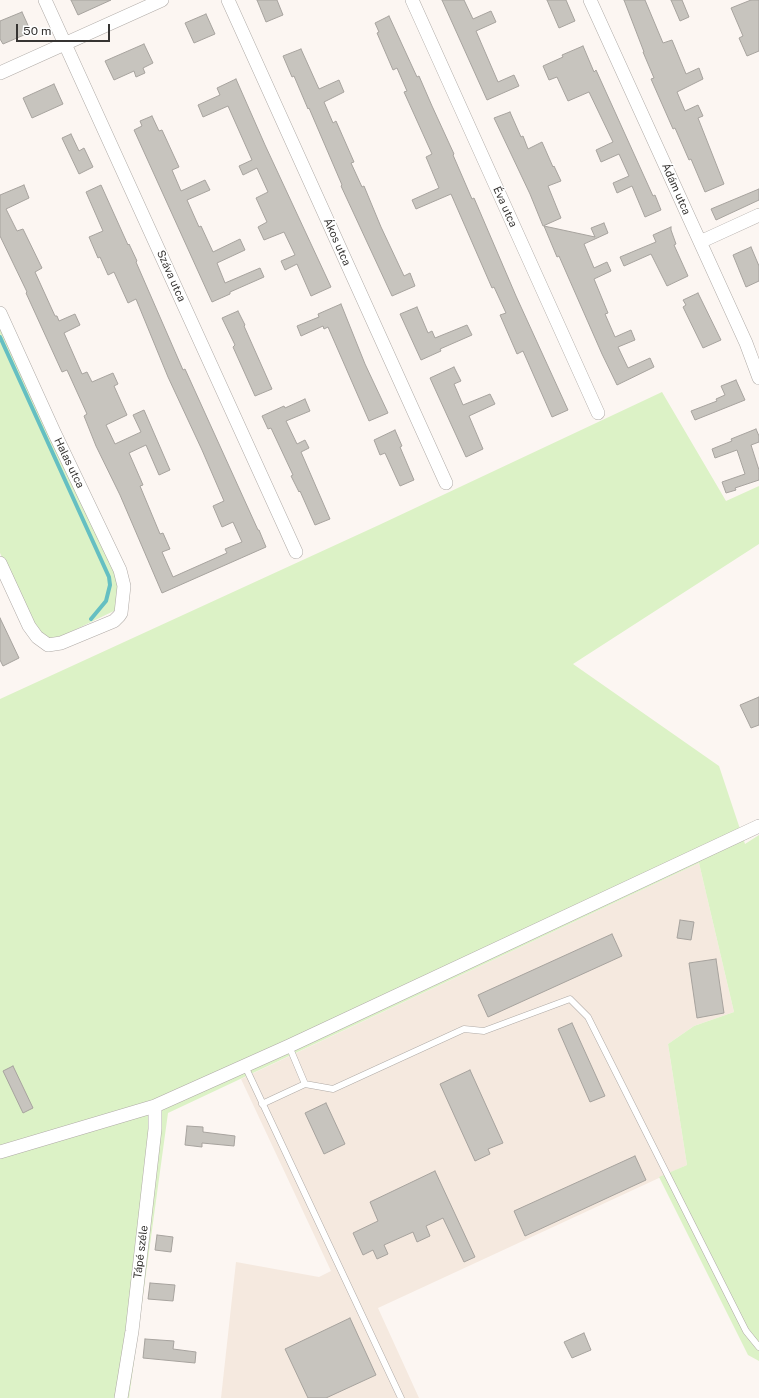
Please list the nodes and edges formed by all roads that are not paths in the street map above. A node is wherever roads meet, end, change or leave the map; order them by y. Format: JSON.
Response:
{"nodes":[{"id":1,"x":45,"y":0,"type":"edge"},
{"id":2,"x":162,"y":0,"type":"edge"},
{"id":3,"x":228,"y":0,"type":"edge"},
{"id":4,"x":412,"y":0,"type":"edge"},
{"id":5,"x":590,"y":0,"type":"edge"},
{"id":6,"x":65,"y":43,"type":"junction"},
{"id":7,"x":0,"y":73,"type":"edge"},
{"id":8,"x":759,"y":215,"type":"edge"},
{"id":9,"x":700,"y":242,"type":"junction"},
{"id":10,"x":0,"y":313,"type":"edge"},
{"id":11,"x":759,"y":378,"type":"edge"},
{"id":12,"x":598,"y":413,"type":"dead end"},
{"id":13,"x":446,"y":483,"type":"dead end"},
{"id":14,"x":296,"y":552,"type":"dead end"},
{"id":15,"x":0,"y":563,"type":"edge"},
{"id":16,"x":759,"y":826,"type":"edge"},
{"id":17,"x":288,"y":1046,"type":"junction"},
{"id":18,"x":245,"y":1066,"type":"junction"},
{"id":19,"x":305,"y":1084,"type":"junction"},
{"id":20,"x":262,"y":1104,"type":"junction"},
{"id":21,"x":155,"y":1106,"type":"junction"},
{"id":22,"x":0,"y":1152,"type":"edge"},
{"id":23,"x":759,"y":1347,"type":"edge"},
{"id":24,"x":121,"y":1398,"type":"edge"},
{"id":25,"x":401,"y":1398,"type":"edge"}],
"edges":[{"from":1,"to":6,"type":"street","name":"Száva utca"},
{"from":2,"to":6,"type":"street"},
{"from":3,"to":13,"type":"street","name":"Ákos utca"},
{"from":4,"to":12,"type":"street","name":"Éva utca"},
{"from":5,"to":9,"type":"street","name":"Ádám utca"},
{"from":6,"to":7,"type":"street"},
{"from":6,"to":14,"type":"street","name":"Száva utca"},
{"from":8,"to":9,"type":"street"},
{"from":9,"to":11,"type":"street","name":"Ádám utca"},
{"from":10,"to":15,"type":"street","name":"Halas utca"},
{"from":16,"to":17,"type":"street"},
{"from":17,"to":18,"type":"street"},
{"from":17,"to":19,"type":"lane"},
{"from":18,"to":20,"type":"lane"},
{"from":18,"to":21,"type":"street"},
{"from":19,"to":20,"type":"lane"},
{"from":19,"to":23,"type":"lane"},
{"from":20,"to":25,"type":"lane"},
{"from":21,"to":22,"type":"street"},
{"from":21,"to":24,"type":"street","name":"Tápé széle"}]}
